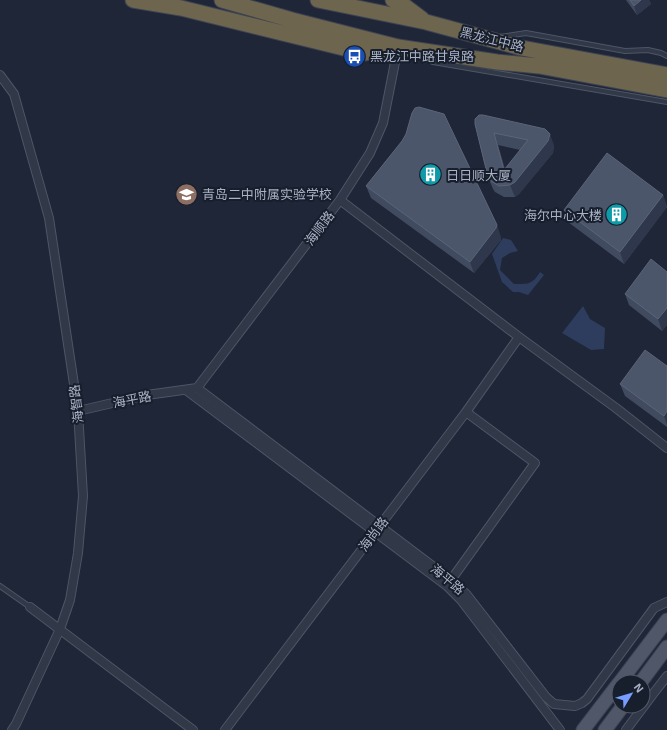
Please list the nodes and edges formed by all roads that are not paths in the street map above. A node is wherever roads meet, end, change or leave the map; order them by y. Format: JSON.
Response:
{"nodes":[{"id":1,"x":133,"y":0,"type":"edge"},
{"id":2,"x":222,"y":0,"type":"edge"},
{"id":3,"x":318,"y":0,"type":"edge"},
{"id":4,"x":393,"y":0,"type":"edge"},
{"id":5,"x":426,"y":22,"type":"junction"},
{"id":6,"x":490,"y":39,"type":"junction"},
{"id":7,"x":398,"y":47,"type":"junction"},
{"id":8,"x":667,"y":56,"type":"edge"},
{"id":9,"x":0,"y":75,"type":"edge"},
{"id":10,"x":667,"y":75,"type":"edge"},
{"id":11,"x":667,"y":90,"type":"edge"},
{"id":12,"x":667,"y":102,"type":"edge"},
{"id":13,"x":340,"y":200,"type":"junction"},
{"id":14,"x":519,"y":337,"type":"junction"},
{"id":15,"x":197,"y":388,"type":"junction"},
{"id":16,"x":186,"y":390,"type":"junction"},
{"id":17,"x":78,"y":411,"type":"junction"},
{"id":18,"x":466,"y":412,"type":"junction"},
{"id":19,"x":667,"y":448,"type":"edge"},
{"id":20,"x":377,"y":529,"type":"junction"},
{"id":21,"x":451,"y":580,"type":"junction"},
{"id":22,"x":0,"y":586,"type":"edge"},
{"id":23,"x":667,"y":602,"type":"edge"},
{"id":24,"x":30,"y":606,"type":"joint"},
{"id":25,"x":667,"y":620,"type":"edge"},
{"id":26,"x":60,"y":629,"type":"junction"},
{"id":27,"x":667,"y":647,"type":"edge"},
{"id":28,"x":626,"y":674,"type":"edge"},
{"id":29,"x":647,"y":674,"type":"edge"},
{"id":30,"x":667,"y":676,"type":"edge"},
{"id":31,"x":611,"y":694,"type":"edge"},
{"id":32,"x":653,"y":694,"type":"joint"},
{"id":33,"x":617,"y":714,"type":"edge"},
{"id":34,"x":12,"y":730,"type":"edge"},
{"id":35,"x":193,"y":730,"type":"edge"},
{"id":36,"x":225,"y":730,"type":"edge"},
{"id":37,"x":560,"y":730,"type":"edge"},
{"id":38,"x":584,"y":730,"type":"edge"},
{"id":39,"x":605,"y":730,"type":"edge"},
{"id":40,"x":626,"y":730,"type":"edge"}],
"edges":[{"from":1,"to":7,"type":"highway","name":"黑龙江中路"},
{"from":2,"to":7,"type":"highway","name":"黑龙江中路"},
{"from":3,"to":5,"type":"highway","name":"黑龙江中路"},
{"from":4,"to":5,"type":"highway"},
{"from":5,"to":6,"type":"highway","name":"黑龙江中路"},
{"from":6,"to":8,"type":"lane"},
{"from":6,"to":10,"type":"highway","name":"黑龙江中路"},
{"from":7,"to":11,"type":"highway","name":"黑龙江中路"},
{"from":7,"to":12,"type":"lane"},
{"from":7,"to":13,"type":"street","name":"海顺路"},
{"from":9,"to":17,"type":"street","name":"海智路"},
{"from":13,"to":14,"type":"street"},
{"from":13,"to":15,"type":"street","name":"海顺路"},
{"from":14,"to":18,"type":"street","name":"海尚路"},
{"from":14,"to":19,"type":"street"},
{"from":15,"to":16,"type":"street","name":"海平路"},
{"from":15,"to":20,"type":"street","name":"海平路"},
{"from":16,"to":17,"type":"street","name":"海平路"},
{"from":16,"to":20,"type":"street","name":"海平路"},
{"from":17,"to":26,"type":"street","name":"海智路"},
{"from":18,"to":20,"type":"street","name":"海尚路"},
{"from":18,"to":21,"type":"street"},
{"from":20,"to":21,"type":"street","name":"海平路"},
{"from":20,"to":36,"type":"street","name":"海尚路"},
{"from":20,"to":37,"type":"street","name":"海平路"},
{"from":21,"to":23,"type":"street","name":"海平路"},
{"from":22,"to":24,"type":"lane"},
{"from":24,"to":26,"type":"street"},
{"from":25,"to":28,"type":"main road"},
{"from":26,"to":34,"type":"street","name":"海智路"},
{"from":26,"to":35,"type":"street"},
{"from":27,"to":29,"type":"main road"},
{"from":30,"to":32,"type":"street"},
{"from":31,"to":38,"type":"main road"},
{"from":32,"to":40,"type":"street"},
{"from":33,"to":39,"type":"main road"}]}
